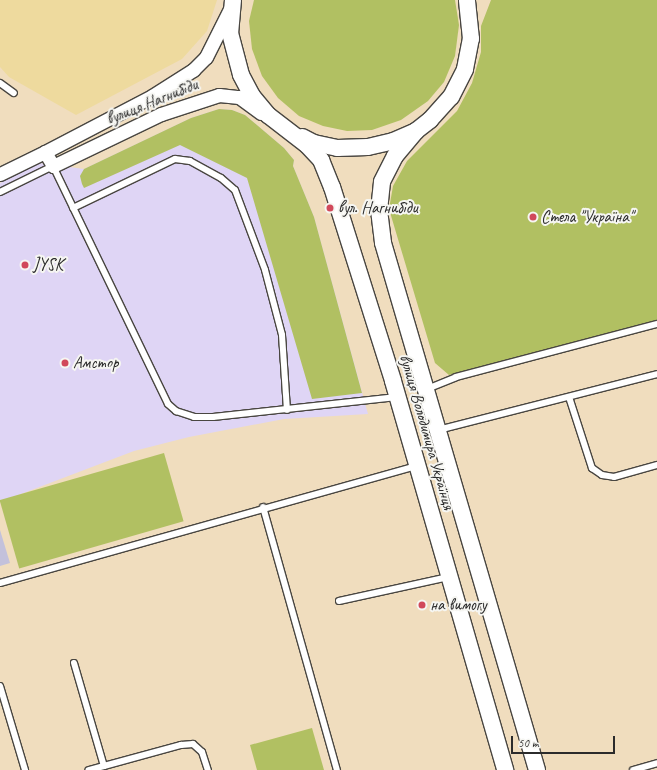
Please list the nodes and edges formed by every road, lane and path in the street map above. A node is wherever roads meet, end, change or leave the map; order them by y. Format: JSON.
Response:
{"nodes":[{"id":1,"x":232,"y":3,"type":"edge"},
{"id":2,"x":471,"y":3,"type":"edge"},
{"id":3,"x":0,"y":83,"type":"edge"},
{"id":4,"x":14,"y":93,"type":"dead end"},
{"id":5,"x":279,"y":125,"type":"junction"},
{"id":6,"x":416,"y":131,"type":"junction"},
{"id":7,"x":45,"y":152,"type":"junction"},
{"id":8,"x":52,"y":166,"type":"junction"},
{"id":9,"x":0,"y":174,"type":"edge"},
{"id":10,"x":0,"y":192,"type":"edge"},
{"id":11,"x":74,"y":208,"type":"junction"},
{"id":12,"x":657,"y":324,"type":"edge"},
{"id":13,"x":657,"y":374,"type":"edge"},
{"id":14,"x":427,"y":389,"type":"junction"},
{"id":15,"x":398,"y":397,"type":"junction"},
{"id":16,"x":569,"y":397,"type":"junction"},
{"id":17,"x":287,"y":410,"type":"junction"},
{"id":18,"x":438,"y":430,"type":"junction"},
{"id":19,"x":418,"y":465,"type":"junction"},
{"id":20,"x":657,"y":465,"type":"edge"},
{"id":21,"x":263,"y":507,"type":"junction"},
{"id":22,"x":450,"y":576,"type":"junction"},
{"id":23,"x":0,"y":583,"type":"edge"},
{"id":24,"x":339,"y":601,"type":"dead end"},
{"id":25,"x":74,"y":663,"type":"dead end"},
{"id":26,"x":0,"y":686,"type":"edge"},
{"id":27,"x":657,"y":763,"type":"edge"},
{"id":28,"x":104,"y":766,"type":"junction"},
{"id":29,"x":25,"y":770,"type":"edge"},
{"id":30,"x":89,"y":770,"type":"edge"},
{"id":31,"x":208,"y":770,"type":"edge"},
{"id":32,"x":337,"y":770,"type":"edge"},
{"id":33,"x":505,"y":770,"type":"edge"},
{"id":34,"x":537,"y":770,"type":"edge"},
{"id":35,"x":633,"y":770,"type":"edge"}],
"edges":[{"from":1,"to":5,"type":"street","name":"вулиця Володимира Українця"},
{"from":1,"to":7,"type":"street","name":"вулиця Нагнибіди"},
{"from":2,"to":6,"type":"street","name":"вулиця Володимира Українця"},
{"from":3,"to":4,"type":"lane"},
{"from":5,"to":6,"type":"street","name":"вулиця Володимира Українця"},
{"from":5,"to":8,"type":"street","name":"вулиця Нагнибіди"},
{"from":5,"to":15,"type":"street","name":"вулиця Володимира Українця"},
{"from":6,"to":14,"type":"street","name":"вулиця Володимира Українця"},
{"from":7,"to":8,"type":"street"},
{"from":7,"to":9,"type":"street","name":"вулиця Нагнибіди"},
{"from":8,"to":10,"type":"lane"},
{"from":8,"to":11,"type":"lane"},
{"from":11,"to":17,"type":"lane"},
{"from":11,"to":17,"type":"lane"},
{"from":12,"to":14,"type":"lane"},
{"from":13,"to":16,"type":"lane"},
{"from":14,"to":18,"type":"street","name":"вулиця Володимира Українця"},
{"from":15,"to":17,"type":"lane"},
{"from":15,"to":19,"type":"street","name":"вулиця Володимира Українця"},
{"from":16,"to":18,"type":"lane"},
{"from":16,"to":20,"type":"lane"},
{"from":18,"to":34,"type":"street","name":"вулиця Володимира Українця"},
{"from":19,"to":21,"type":"lane"},
{"from":19,"to":22,"type":"street","name":"вулиця Володимира Українця"},
{"from":21,"to":23,"type":"lane"},
{"from":21,"to":32,"type":"lane"},
{"from":22,"to":24,"type":"lane"},
{"from":22,"to":33,"type":"street","name":"вулиця Володимира Українця"},
{"from":25,"to":28,"type":"lane"},
{"from":26,"to":29,"type":"lane"},
{"from":27,"to":35,"type":"lane"},
{"from":28,"to":30,"type":"lane"},
{"from":28,"to":31,"type":"lane"}]}
